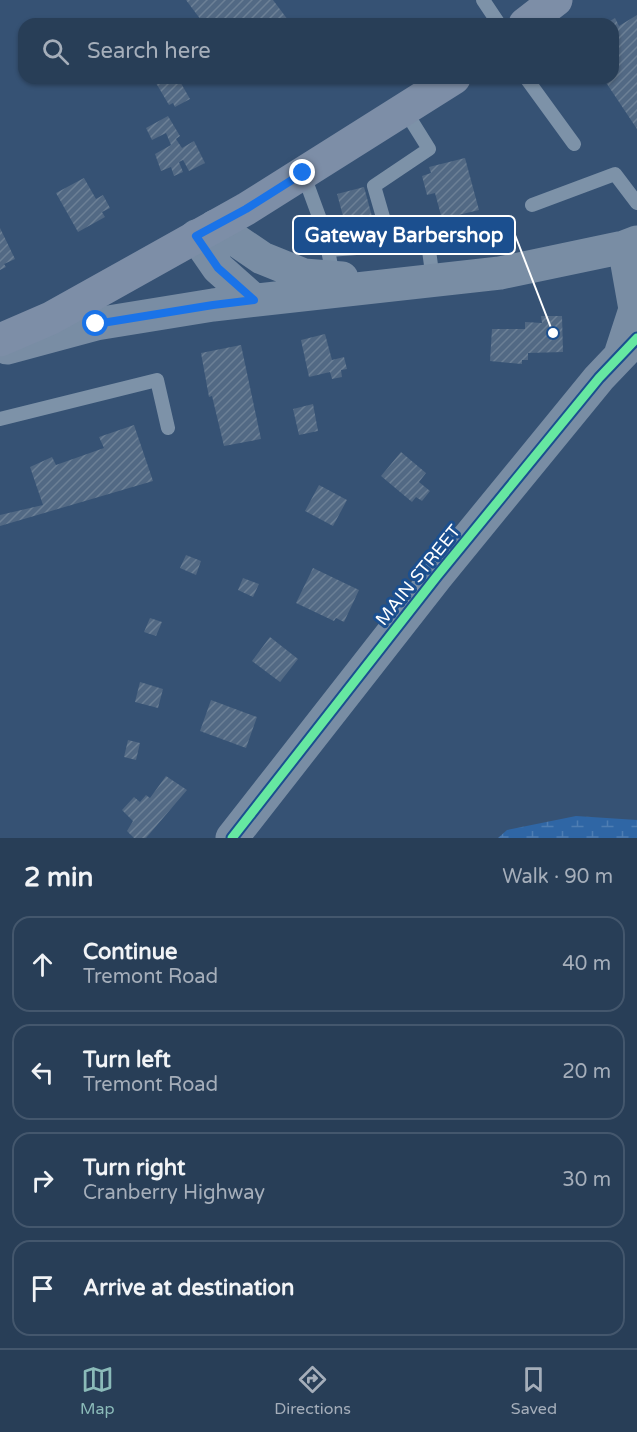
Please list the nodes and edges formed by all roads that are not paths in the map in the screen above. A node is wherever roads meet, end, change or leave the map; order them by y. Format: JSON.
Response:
{"nodes":[{"id":1,"x":483,"y":0,"type":"edge"},
{"id":2,"x":556,"y":0,"type":"edge"},
{"id":3,"x":495,"y":18,"type":"edge"},
{"id":4,"x":533,"y":18,"type":"edge"},
{"id":5,"x":444,"y":84,"type":"edge"},
{"id":6,"x":530,"y":84,"type":"edge"},
{"id":7,"x":404,"y":109,"type":"junction"},
{"id":8,"x":574,"y":144,"type":"dead end"},
{"id":9,"x":303,"y":173,"type":"junction"},
{"id":10,"x":637,"y":203,"type":"edge"},
{"id":11,"x":532,"y":205,"type":"dead end"},
{"id":12,"x":205,"y":231,"type":"junction"},
{"id":13,"x":391,"y":245,"type":"junction"},
{"id":14,"x":631,"y":245,"type":"edge"},
{"id":15,"x":330,"y":263,"type":"junction"},
{"id":16,"x":433,"y":280,"type":"junction"},
{"id":17,"x":400,"y":284,"type":"junction"},
{"id":18,"x":254,"y":300,"type":"junction"},
{"id":19,"x":0,"y":340,"type":"edge"},
{"id":20,"x":628,"y":346,"type":"edge"},
{"id":21,"x":0,"y":350,"type":"edge"},
{"id":22,"x":0,"y":419,"type":"edge"},
{"id":23,"x":168,"y":428,"type":"dead end"},
{"id":24,"x":232,"y":838,"type":"edge"}],
"edges":[{"from":1,"to":3,"type":"lane"},
{"from":2,"to":4,"type":"main road"},
{"from":5,"to":7,"type":"main road"},
{"from":6,"to":8,"type":"lane"},
{"from":7,"to":9,"type":"main road"},
{"from":7,"to":13,"type":"lane"},
{"from":9,"to":12,"type":"main road"},
{"from":9,"to":15,"type":"lane"},
{"from":10,"to":11,"type":"lane"},
{"from":12,"to":15,"type":"main road"},
{"from":12,"to":18,"type":"main road"},
{"from":12,"to":19,"type":"main road"},
{"from":13,"to":15,"type":"lane"},
{"from":13,"to":16,"type":"lane"},
{"from":14,"to":16,"type":"main road"},
{"from":14,"to":20,"type":"main road","name":"MAIN STREET"},
{"from":15,"to":17,"type":"main road"},
{"from":16,"to":17,"type":"main road"},
{"from":17,"to":18,"type":"main road"},
{"from":18,"to":21,"type":"main road"},
{"from":20,"to":24,"type":"main road","name":"MAIN STREET"},
{"from":22,"to":23,"type":"lane"}]}
